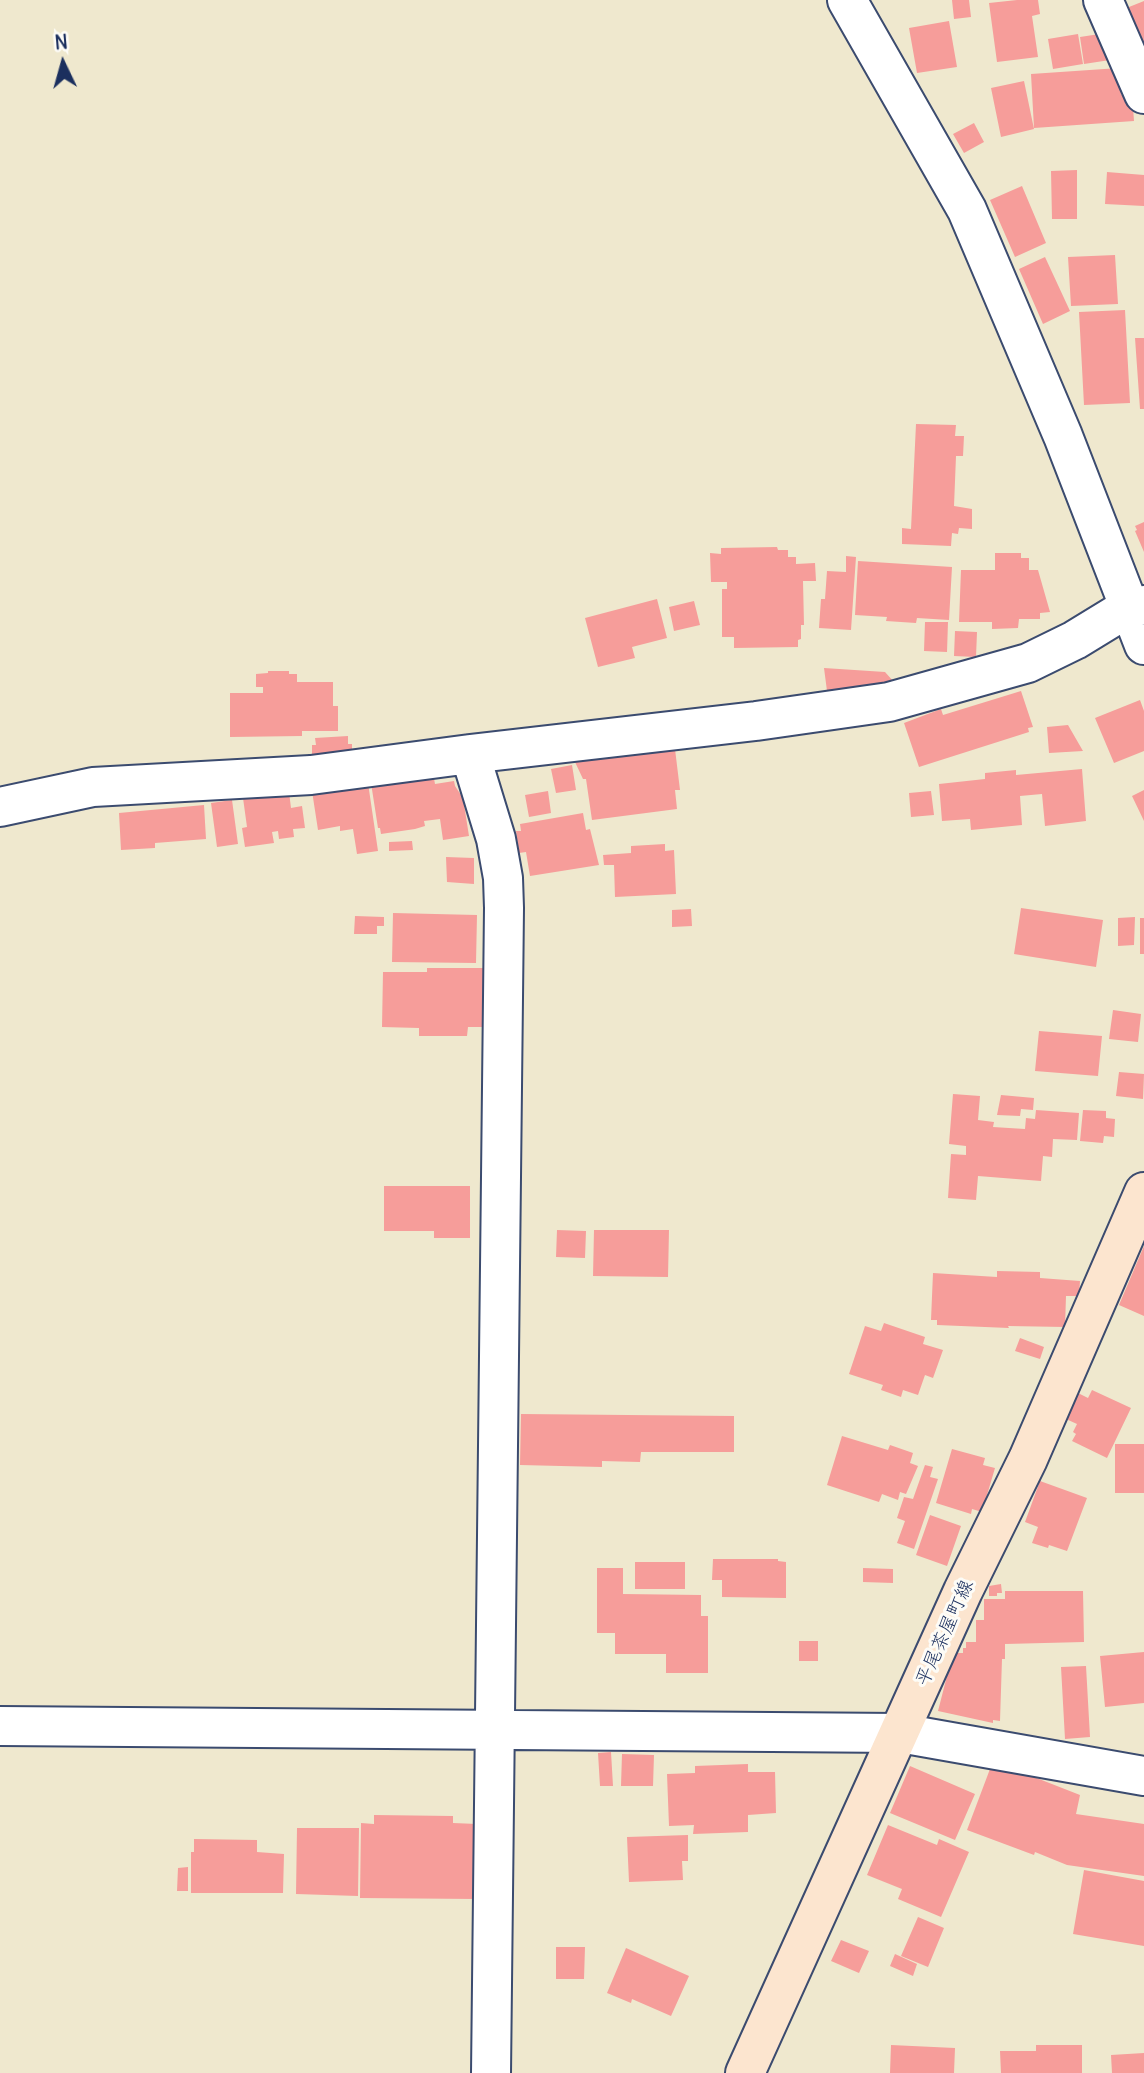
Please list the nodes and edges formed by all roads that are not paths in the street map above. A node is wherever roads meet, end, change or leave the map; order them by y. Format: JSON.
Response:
{"nodes":[{"id":1,"x":847,"y":0,"type":"edge"},
{"id":2,"x":1104,"y":0,"type":"edge"},
{"id":3,"x":1144,"y":94,"type":"edge"},
{"id":4,"x":1137,"y":606,"type":"edge"},
{"id":5,"x":1144,"y":645,"type":"edge"},
{"id":6,"x":470,"y":754,"type":"junction"},
{"id":7,"x":0,"y":807,"type":"edge"},
{"id":8,"x":1144,"y":1192,"type":"edge"},
{"id":9,"x":0,"y":1726,"type":"edge"},
{"id":10,"x":495,"y":1731,"type":"junction"},
{"id":11,"x":901,"y":1733,"type":"junction"},
{"id":12,"x":1144,"y":1776,"type":"edge"},
{"id":13,"x":491,"y":2073,"type":"edge"},
{"id":14,"x":745,"y":2073,"type":"edge"}],
"edges":[{"from":1,"to":4,"type":"street"},
{"from":2,"to":3,"type":"street"},
{"from":4,"to":5,"type":"street"},
{"from":4,"to":6,"type":"street"},
{"from":6,"to":7,"type":"street"},
{"from":6,"to":10,"type":"street"},
{"from":8,"to":11,"type":"main road","name":"平尾茶屋町線"},
{"from":9,"to":10,"type":"street"},
{"from":10,"to":11,"type":"street"},
{"from":10,"to":13,"type":"street"},
{"from":11,"to":12,"type":"street"},
{"from":11,"to":14,"type":"main road","name":"平尾茶屋町線"}]}
